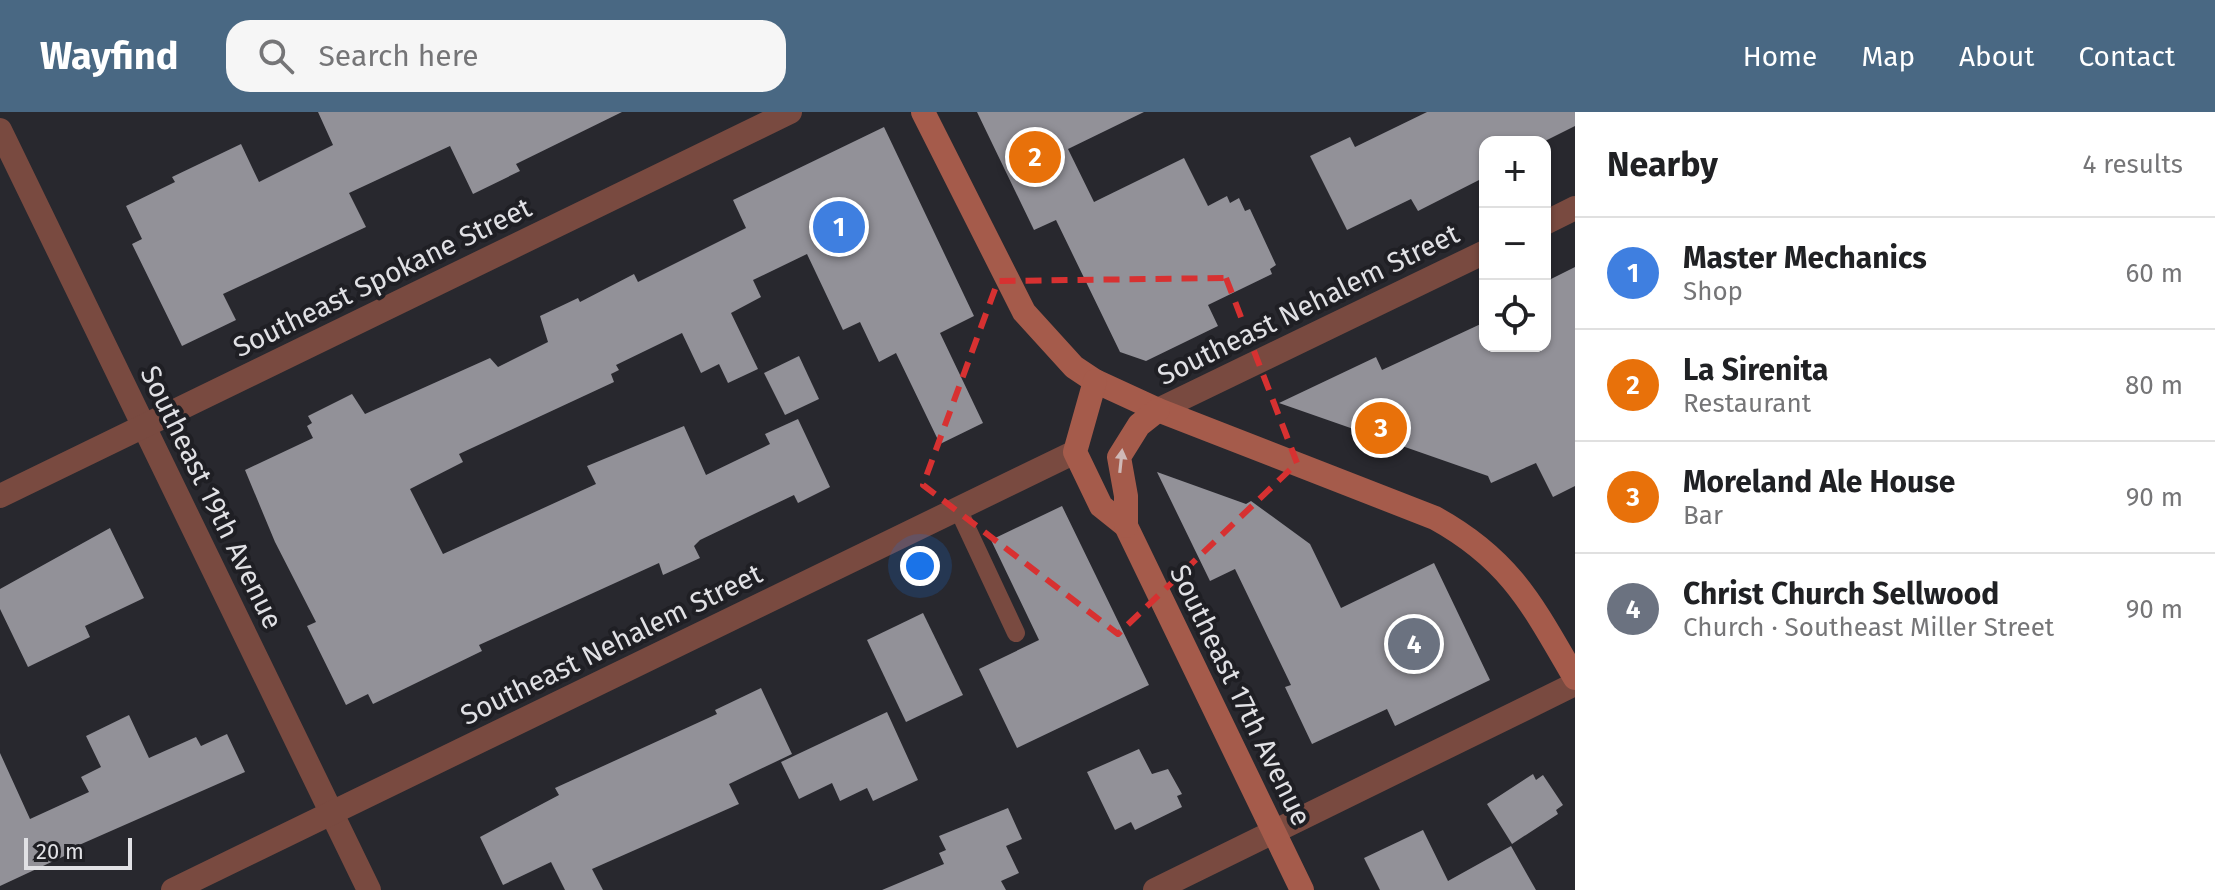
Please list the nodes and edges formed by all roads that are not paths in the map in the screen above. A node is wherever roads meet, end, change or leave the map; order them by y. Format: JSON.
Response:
{"nodes":[{"id":1,"x":790,"y":112,"type":"edge"},
{"id":2,"x":923,"y":112,"type":"edge"},
{"id":3,"x":0,"y":130,"type":"edge"},
{"id":4,"x":1575,"y":208,"type":"edge"},
{"id":5,"x":1551,"y":220,"type":"edge"},
{"id":6,"x":1479,"y":255,"type":"edge"},
{"id":7,"x":1095,"y":381,"type":"junction"},
{"id":8,"x":1158,"y":410,"type":"junction"},
{"id":9,"x":144,"y":426,"type":"junction"},
{"id":10,"x":1075,"y":452,"type":"junction"},
{"id":11,"x":0,"y":496,"type":"edge"},
{"id":12,"x":958,"y":509,"type":"junction"},
{"id":13,"x":1126,"y":526,"type":"junction"},
{"id":14,"x":1016,"y":633,"type":"dead end"},
{"id":15,"x":1575,"y":681,"type":"edge"},
{"id":16,"x":332,"y":814,"type":"junction"},
{"id":17,"x":1274,"y":833,"type":"junction"},
{"id":18,"x":173,"y":890,"type":"edge"},
{"id":19,"x":369,"y":890,"type":"edge"},
{"id":20,"x":1155,"y":890,"type":"edge"},
{"id":21,"x":1302,"y":890,"type":"edge"}],
"edges":[{"from":1,"to":9,"type":"street","name":"Southeast Spokane Street"},
{"from":2,"to":7,"type":"main road"},
{"from":3,"to":9,"type":"street","name":"Southeast 19th Avenue"},
{"from":4,"to":5,"type":"street"},
{"from":6,"to":8,"type":"street","name":"Southeast Nehalem Street"},
{"from":7,"to":8,"type":"main road"},
{"from":7,"to":10,"type":"main road"},
{"from":13,"to":8,"type":"main road","name":"Southeast 17th Avenue","one_way":true},
{"from":8,"to":15,"type":"main road"},
{"from":9,"to":11,"type":"street","name":"Southeast Spokane Street"},
{"from":9,"to":16,"type":"street","name":"Southeast 19th Avenue"},
{"from":10,"to":12,"type":"street","name":"Southeast Nehalem Street"},
{"from":10,"to":13,"type":"main road","name":"Southeast 17th Avenue"},
{"from":12,"to":14,"type":"lane"},
{"from":12,"to":16,"type":"street","name":"Southeast Nehalem Street"},
{"from":13,"to":17,"type":"main road","name":"Southeast 17th Avenue"},
{"from":15,"to":17,"type":"street"},
{"from":16,"to":18,"type":"street","name":"Southeast Nehalem Street"},
{"from":16,"to":19,"type":"street","name":"Southeast 19th Avenue"},
{"from":17,"to":20,"type":"street"},
{"from":17,"to":21,"type":"main road","name":"Southeast 17th Avenue"}]}
